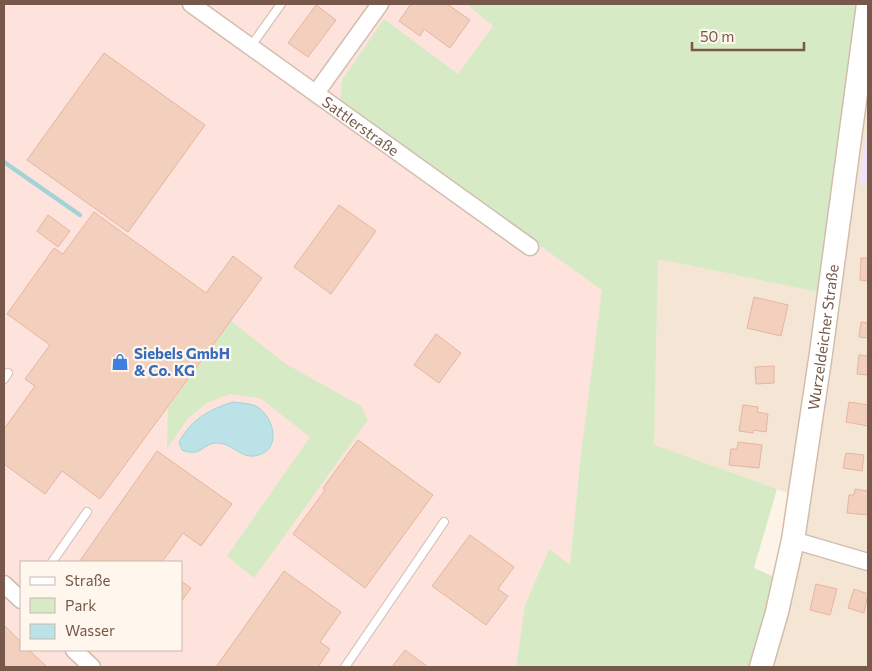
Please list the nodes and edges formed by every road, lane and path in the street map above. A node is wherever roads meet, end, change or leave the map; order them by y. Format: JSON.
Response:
{"nodes":[{"id":1,"x":191,"y":4,"type":"edge"},
{"id":2,"x":281,"y":4,"type":"edge"},
{"id":3,"x":380,"y":4,"type":"edge"},
{"id":4,"x":868,"y":4,"type":"edge"},
{"id":5,"x":865,"y":44,"type":"edge"},
{"id":6,"x":251,"y":46,"type":"junction"},
{"id":7,"x":316,"y":93,"type":"junction"},
{"id":8,"x":530,"y":247,"type":"dead end"},
{"id":9,"x":86,"y":512,"type":"dead end"},
{"id":10,"x":444,"y":522,"type":"dead end"},
{"id":11,"x":794,"y":540,"type":"junction"},
{"id":12,"x":53,"y":561,"type":"edge"},
{"id":13,"x":868,"y":562,"type":"edge"},
{"id":14,"x":4,"y":584,"type":"edge"},
{"id":15,"x":20,"y":599,"type":"edge"},
{"id":16,"x":75,"y":651,"type":"edge"},
{"id":17,"x":92,"y":667,"type":"edge"},
{"id":18,"x":345,"y":667,"type":"edge"},
{"id":19,"x":761,"y":667,"type":"edge"}],
"edges":[{"from":1,"to":6,"type":"street","name":"Sattlerstraße"},
{"from":2,"to":6,"type":"lane"},
{"from":3,"to":7,"type":"street"},
{"from":4,"to":5,"type":"main road","name":"Wurzeldeicher Straße"},
{"from":5,"to":11,"type":"main road","name":"Wurzeldeicher Straße"},
{"from":6,"to":7,"type":"street","name":"Sattlerstraße"},
{"from":7,"to":8,"type":"street","name":"Sattlerstraße"},
{"from":9,"to":12,"type":"lane"},
{"from":10,"to":18,"type":"lane"},
{"from":11,"to":13,"type":"street"},
{"from":11,"to":19,"type":"main road","name":"Wurzeldeicher Straße"},
{"from":14,"to":15,"type":"street"},
{"from":16,"to":17,"type":"street"}]}
